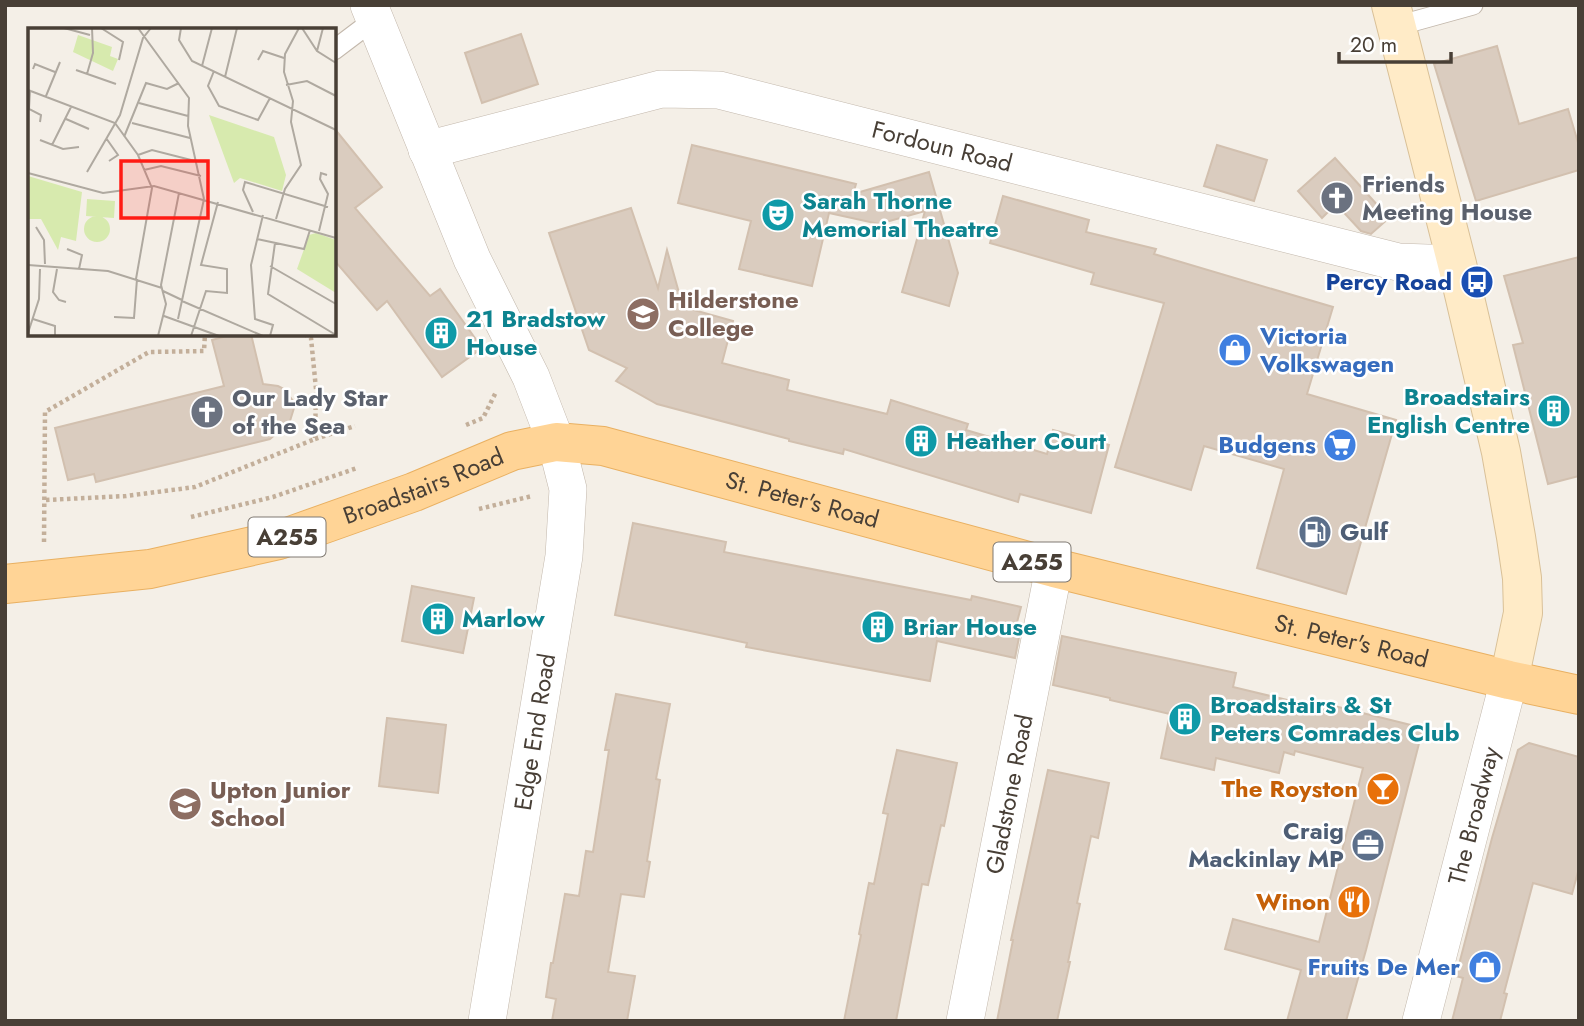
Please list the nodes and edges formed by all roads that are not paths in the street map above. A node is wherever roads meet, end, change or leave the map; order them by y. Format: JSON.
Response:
{"nodes":[{"id":1,"x":1473,"y":5,"type":"edge"},
{"id":2,"x":372,"y":12,"type":"edge"},
{"id":3,"x":1394,"y":15,"type":"edge"},
{"id":4,"x":336,"y":48,"type":"edge"},
{"id":5,"x":427,"y":150,"type":"junction"},
{"id":6,"x":1457,"y":264,"type":"junction"},
{"id":7,"x":556,"y":442,"type":"junction"},
{"id":8,"x":1054,"y":568,"type":"junction"},
{"id":9,"x":5,"y":584,"type":"edge"},
{"id":10,"x":1509,"y":680,"type":"junction"},
{"id":11,"x":1579,"y":695,"type":"edge"},
{"id":12,"x":487,"y":1021,"type":"edge"},
{"id":13,"x":965,"y":1021,"type":"edge"},
{"id":14,"x":1421,"y":1021,"type":"edge"}],
"edges":[{"from":1,"to":3,"type":"lane"},
{"from":2,"to":4,"type":"lane"},
{"from":2,"to":5,"type":"street"},
{"from":3,"to":6,"type":"main road"},
{"from":5,"to":6,"type":"street","name":"Fordoun Road"},
{"from":5,"to":7,"type":"street"},
{"from":6,"to":10,"type":"main road"},
{"from":7,"to":8,"type":"main road","name":"St. Peter's Road","number":"A255"},
{"from":7,"to":9,"type":"main road","name":"Broadstairs Road","number":"A255"},
{"from":7,"to":12,"type":"street","name":"Edge End Road"},
{"from":8,"to":10,"type":"main road","name":"St. Peter's Road","number":"A255"},
{"from":8,"to":13,"type":"street","name":"Gladstone Road"},
{"from":10,"to":11,"type":"main road","number":"A255"},
{"from":10,"to":14,"type":"street","name":"The Broadway"}]}
